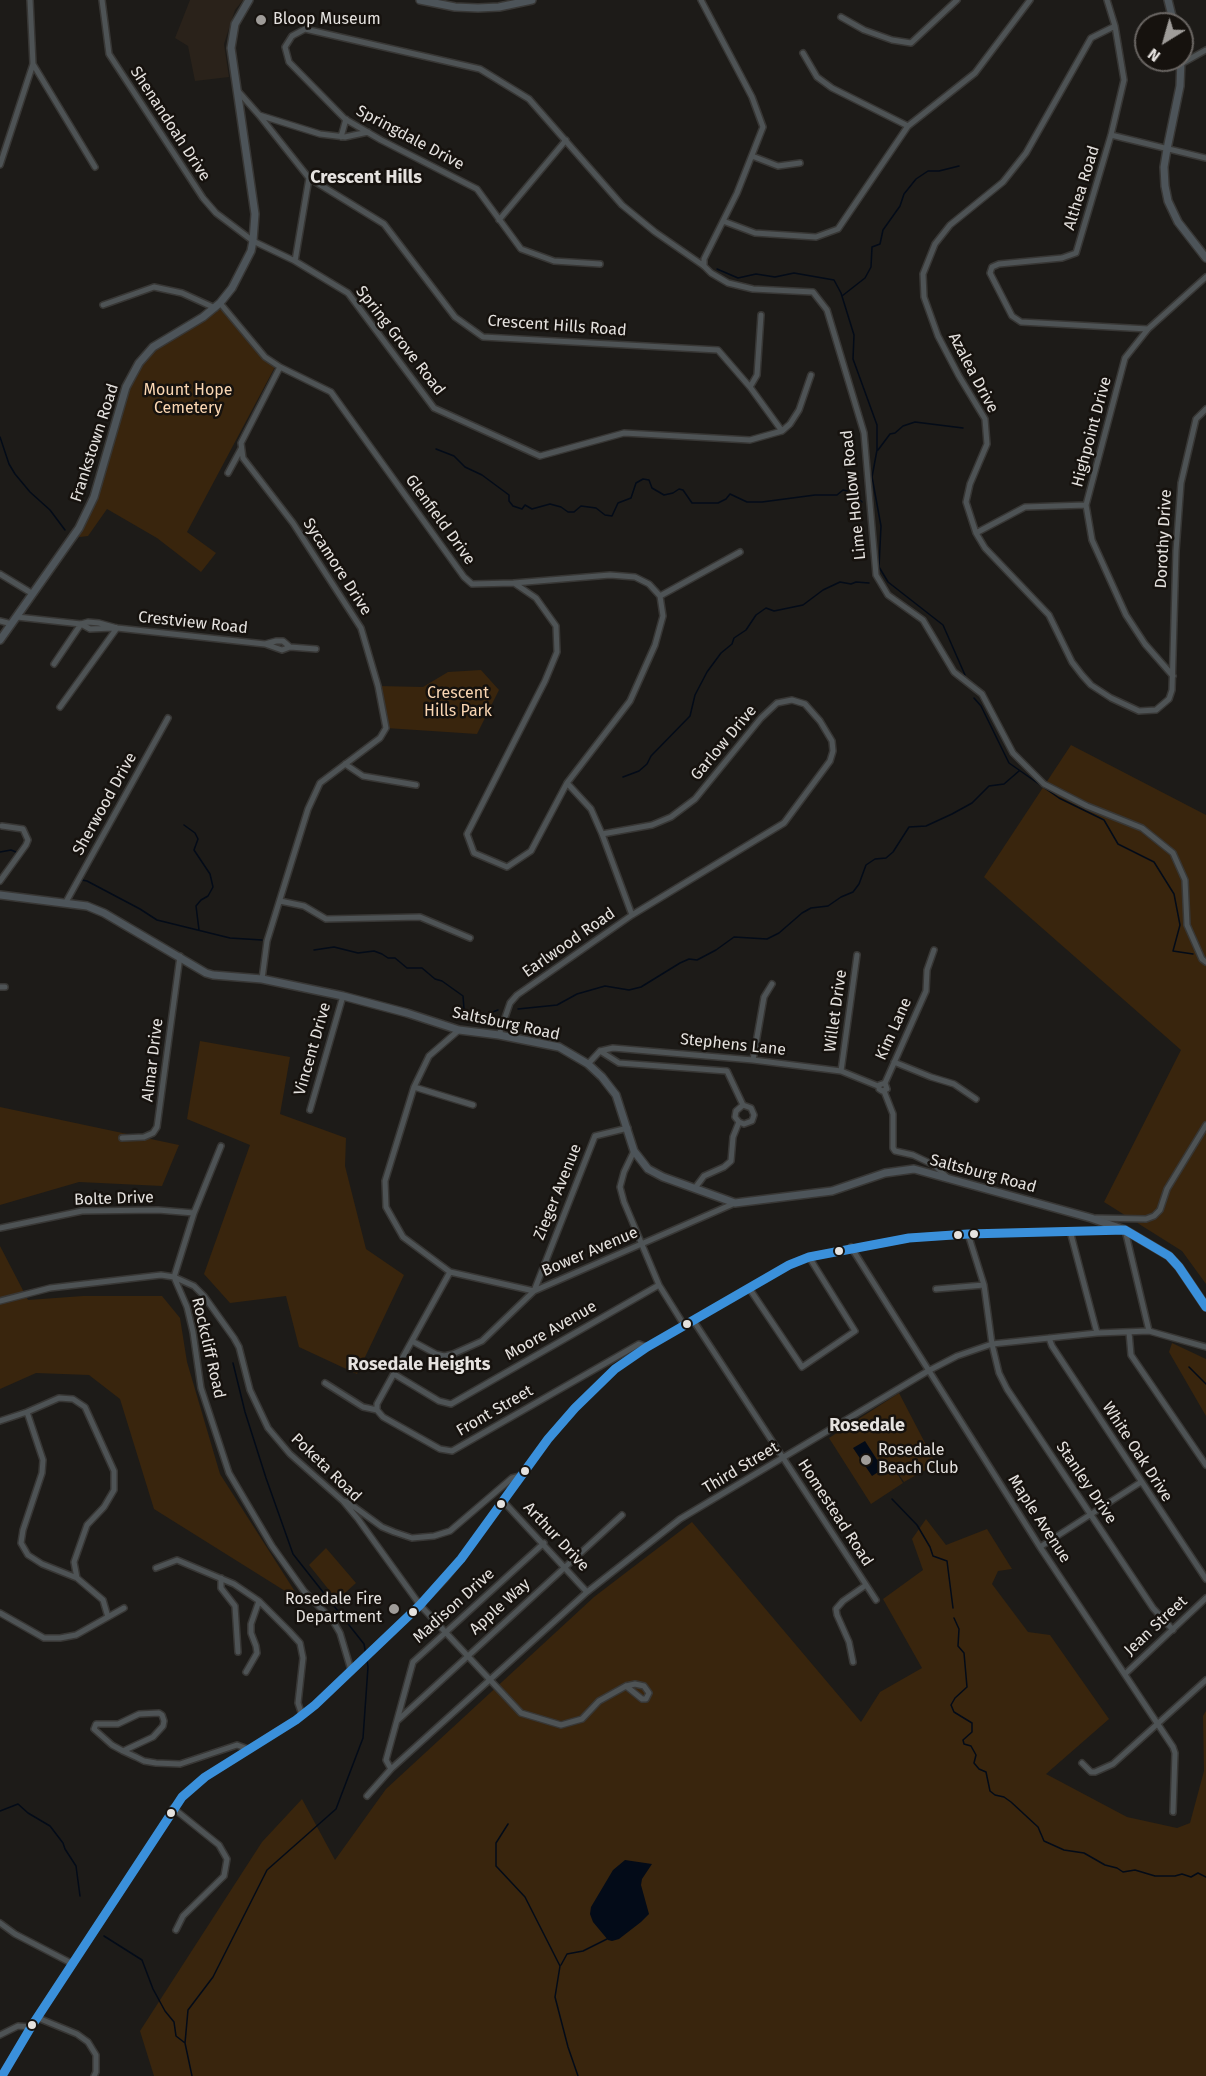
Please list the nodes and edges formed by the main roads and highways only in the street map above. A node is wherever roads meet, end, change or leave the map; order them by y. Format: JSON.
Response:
{"nodes":[{"id":1,"x":249,"y":0,"type":"edge"},
{"id":2,"x":420,"y":0,"type":"edge"},
{"id":3,"x":532,"y":0,"type":"edge"},
{"id":4,"x":1180,"y":72,"type":"edge"},
{"id":5,"x":1206,"y":258,"type":"edge"},
{"id":6,"x":0,"y":640,"type":"edge"},
{"id":7,"x":0,"y":895,"type":"edge"},
{"id":8,"x":1206,"y":1307,"type":"edge"}],
"edges":[{"from":1,"to":6,"type":"main road","name":"Frankstown Road"},
{"from":2,"to":3,"type":"main road"},
{"from":4,"to":5,"type":"main road"},
{"from":7,"to":8,"type":"main road","name":"Saltsburg Road"}]}
